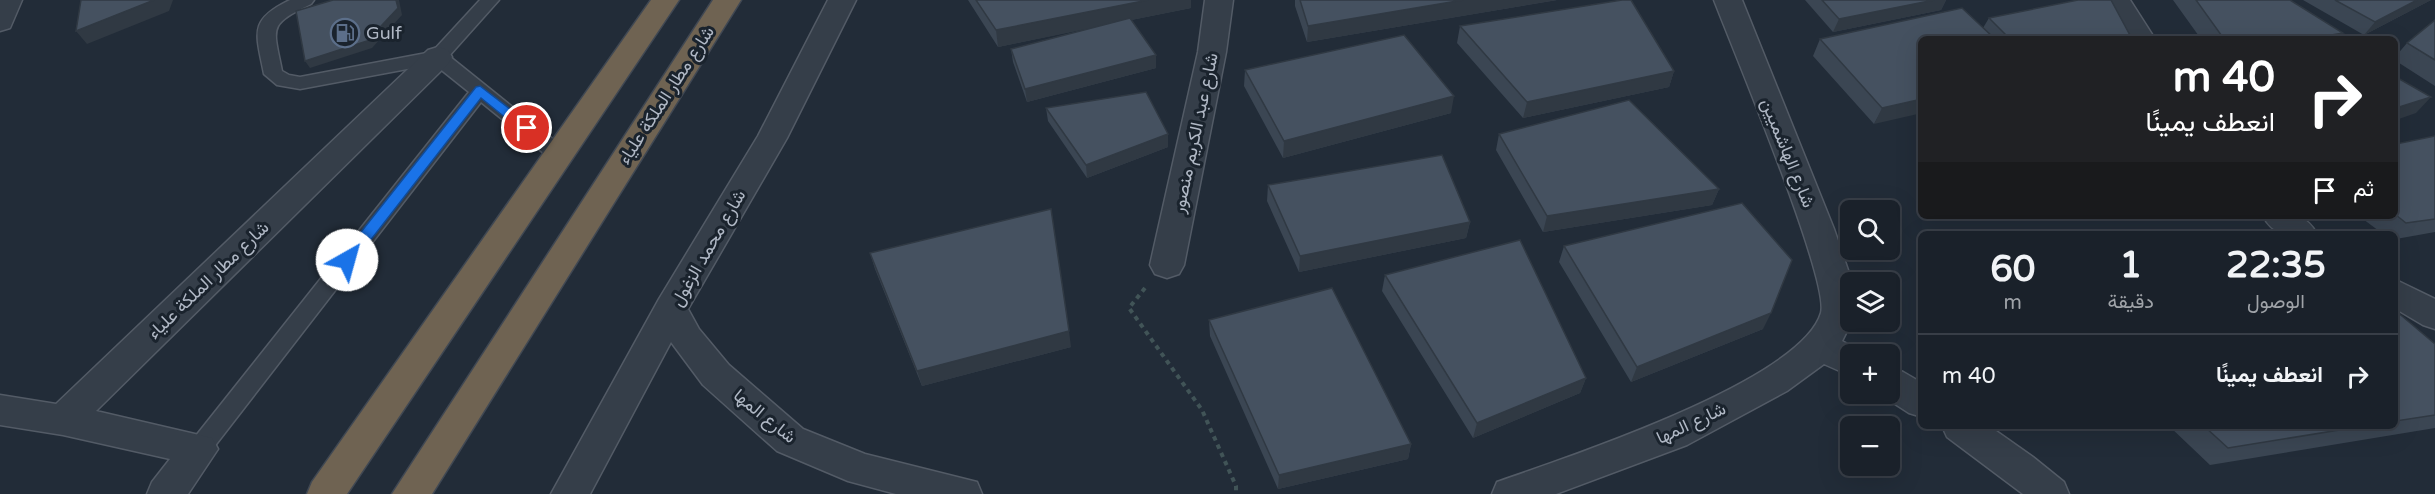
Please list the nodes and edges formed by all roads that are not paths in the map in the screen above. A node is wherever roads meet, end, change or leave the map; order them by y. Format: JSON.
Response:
{"nodes":[{"id":1,"x":8,"y":0,"type":"edge"},
{"id":2,"x":305,"y":0,"type":"edge"},
{"id":3,"x":490,"y":0,"type":"edge"},
{"id":4,"x":665,"y":0,"type":"edge"},
{"id":5,"x":727,"y":0,"type":"edge"},
{"id":6,"x":842,"y":0,"type":"edge"},
{"id":7,"x":1219,"y":0,"type":"edge"},
{"id":8,"x":1728,"y":0,"type":"edge"},
{"id":9,"x":2116,"y":0,"type":"edge"},
{"id":10,"x":0,"y":22,"type":"edge"},
{"id":11,"x":2139,"y":36,"type":"edge"},
{"id":12,"x":438,"y":57,"type":"junction"},
{"id":13,"x":480,"y":90,"type":"junction"},
{"id":14,"x":558,"y":154,"type":"junction"},
{"id":15,"x":2283,"y":219,"type":"edge"},
{"id":16,"x":2297,"y":231,"type":"edge"},
{"id":17,"x":1167,"y":265,"type":"road end"},
{"id":18,"x":2398,"y":294,"type":"edge"},
{"id":19,"x":672,"y":309,"type":"junction"},
{"id":20,"x":1839,"y":310,"type":"joint"},
{"id":21,"x":2435,"y":315,"type":"edge"},
{"id":22,"x":1836,"y":354,"type":"edge"},
{"id":23,"x":1900,"y":388,"type":"edge"},
{"id":24,"x":1918,"y":400,"type":"edge"},
{"id":25,"x":0,"y":410,"type":"edge"},
{"id":26,"x":63,"y":420,"type":"junction"},
{"id":27,"x":1964,"y":429,"type":"edge"},
{"id":28,"x":200,"y":449,"type":"junction"},
{"id":29,"x":908,"y":487,"type":"edge"},
{"id":30,"x":166,"y":494,"type":"edge"},
{"id":31,"x":326,"y":494,"type":"edge"},
{"id":32,"x":411,"y":494,"type":"edge"},
{"id":33,"x":570,"y":494,"type":"edge"},
{"id":34,"x":963,"y":494,"type":"edge"},
{"id":35,"x":1511,"y":494,"type":"edge"},
{"id":36,"x":2050,"y":494,"type":"edge"}],
"edges":[{"from":1,"to":10,"type":"street"},
{"from":2,"to":12,"type":"lane"},
{"from":3,"to":12,"type":"lane","name":"شارع مطار الملكة علياء"},
{"from":4,"to":14,"type":"highway"},
{"from":5,"to":32,"type":"highway","name":"شارع مطار الملكة علياء"},
{"from":6,"to":19,"type":"street","name":"شارع محمد الزغول"},
{"from":7,"to":17,"type":"street","name":"شارع عبد الكريم منصور"},
{"from":8,"to":20,"type":"street","name":"شارع الهاشميين"},
{"from":9,"to":11,"type":"street"},
{"from":12,"to":13,"type":"lane"},
{"from":12,"to":26,"type":"street","name":"شارع مطار الملكة علياء"},
{"from":13,"to":14,"type":"lane"},
{"from":13,"to":28,"type":"lane"},
{"from":14,"to":31,"type":"highway"},
{"from":15,"to":16,"type":"street"},
{"from":18,"to":21,"type":"street"},
{"from":19,"to":29,"type":"street","name":"شارع المها"},
{"from":19,"to":33,"type":"street","name":"شارع محمد الزغول"},
{"from":20,"to":22,"type":"street","name":"شارع المها"},
{"from":22,"to":35,"type":"street","name":"شارع المها"},
{"from":23,"to":24,"type":"street"},
{"from":25,"to":26,"type":"street"},
{"from":26,"to":28,"type":"street"},
{"from":27,"to":36,"type":"street"},
{"from":28,"to":30,"type":"street"},
{"from":29,"to":34,"type":"street","name":"شارع المها"}]}
